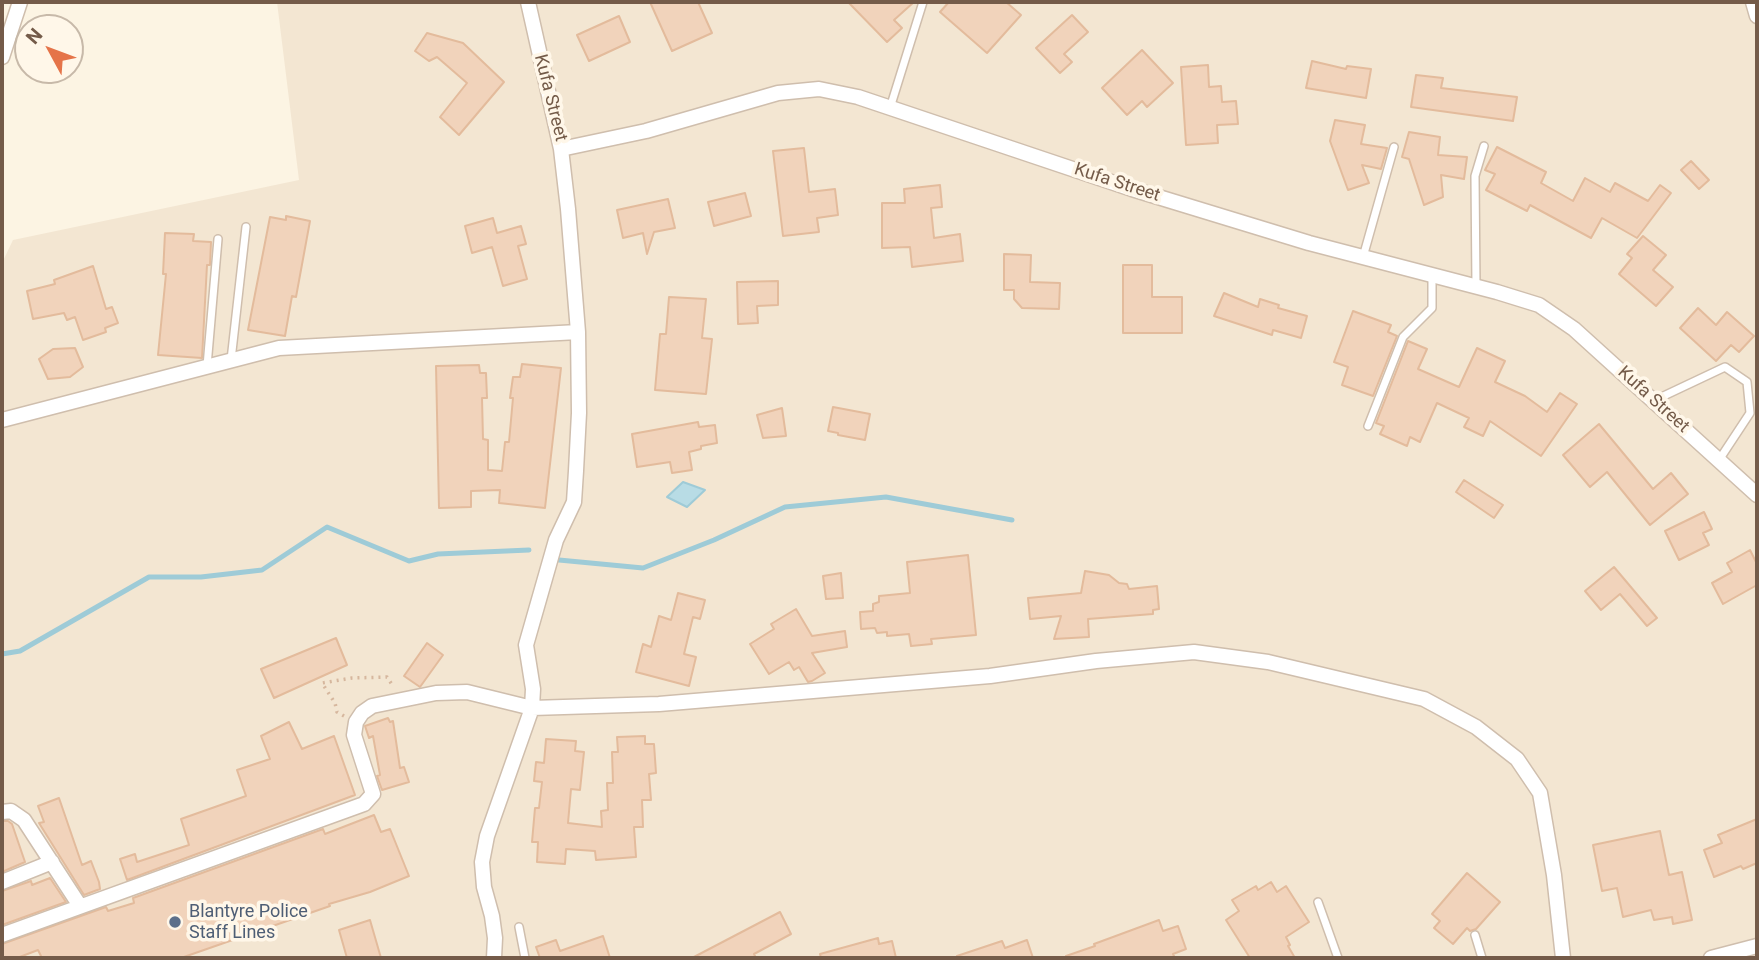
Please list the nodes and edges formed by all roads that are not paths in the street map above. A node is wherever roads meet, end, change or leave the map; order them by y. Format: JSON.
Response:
{"nodes":[{"id":1,"x":20,"y":2,"type":"edge"},
{"id":2,"x":528,"y":2,"type":"edge"},
{"id":3,"x":923,"y":2,"type":"edge"},
{"id":4,"x":1753,"y":2,"type":"edge"},
{"id":5,"x":1757,"y":16,"type":"edge"},
{"id":6,"x":2,"y":57,"type":"edge"},
{"id":7,"x":890,"y":108,"type":"junction"},
{"id":8,"x":1484,"y":146,"type":"dead end"},
{"id":9,"x":1394,"y":147,"type":"dead end"},
{"id":10,"x":561,"y":149,"type":"junction"},
{"id":11,"x":246,"y":227,"type":"dead end"},
{"id":12,"x":218,"y":239,"type":"dead end"},
{"id":13,"x":1363,"y":257,"type":"junction"},
{"id":14,"x":1432,"y":275,"type":"junction"},
{"id":15,"x":1476,"y":287,"type":"junction"},
{"id":16,"x":578,"y":332,"type":"junction"},
{"id":17,"x":231,"y":360,"type":"junction"},
{"id":18,"x":207,"y":366,"type":"junction"},
{"id":19,"x":1653,"y":401,"type":"junction"},
{"id":20,"x":2,"y":420,"type":"edge"},
{"id":21,"x":1368,"y":426,"type":"dead end"},
{"id":22,"x":1719,"y":461,"type":"junction"},
{"id":23,"x":1757,"y":495,"type":"edge"},
{"id":24,"x":532,"y":708,"type":"junction"},
{"id":25,"x":2,"y":812,"type":"edge"},
{"id":26,"x":52,"y":862,"type":"junction"},
{"id":27,"x":2,"y":882,"type":"edge"},
{"id":28,"x":1318,"y":902,"type":"dead end"},
{"id":29,"x":80,"y":906,"type":"junction"},
{"id":30,"x":519,"y":928,"type":"dead end"},
{"id":31,"x":2,"y":935,"type":"edge"},
{"id":32,"x":1475,"y":935,"type":"dead end"},
{"id":33,"x":1757,"y":946,"type":"edge"},
{"id":34,"x":494,"y":958,"type":"edge"},
{"id":35,"x":526,"y":958,"type":"edge"},
{"id":36,"x":1338,"y":958,"type":"edge"},
{"id":37,"x":1482,"y":958,"type":"edge"},
{"id":38,"x":1563,"y":958,"type":"edge"},
{"id":39,"x":1710,"y":958,"type":"edge"}],
"edges":[{"from":1,"to":6,"type":"street"},
{"from":2,"to":10,"type":"street","name":"Kufa Street"},
{"from":3,"to":7,"type":"lane"},
{"from":4,"to":5,"type":"street"},
{"from":7,"to":10,"type":"street","name":"Kufa Street"},
{"from":7,"to":13,"type":"street","name":"Kufa Street"},
{"from":8,"to":15,"type":"lane"},
{"from":9,"to":13,"type":"lane"},
{"from":10,"to":16,"type":"street"},
{"from":11,"to":17,"type":"lane"},
{"from":12,"to":18,"type":"lane"},
{"from":13,"to":14,"type":"street","name":"Kufa Street"},
{"from":14,"to":15,"type":"street","name":"Kufa Street"},
{"from":14,"to":21,"type":"lane"},
{"from":15,"to":19,"type":"street","name":"Kufa Street"},
{"from":16,"to":17,"type":"street"},
{"from":16,"to":24,"type":"street"},
{"from":17,"to":18,"type":"street"},
{"from":18,"to":20,"type":"street"},
{"from":19,"to":22,"type":"street","name":"Kufa Street"},
{"from":19,"to":22,"type":"lane"},
{"from":22,"to":23,"type":"street","name":"Kufa Street"},
{"from":24,"to":29,"type":"street"},
{"from":24,"to":34,"type":"street"},
{"from":24,"to":38,"type":"street"},
{"from":25,"to":26,"type":"street"},
{"from":26,"to":27,"type":"street"},
{"from":26,"to":29,"type":"street"},
{"from":28,"to":36,"type":"lane"},
{"from":29,"to":31,"type":"street"},
{"from":30,"to":35,"type":"lane"},
{"from":32,"to":37,"type":"lane"},
{"from":33,"to":39,"type":"street"}]}
